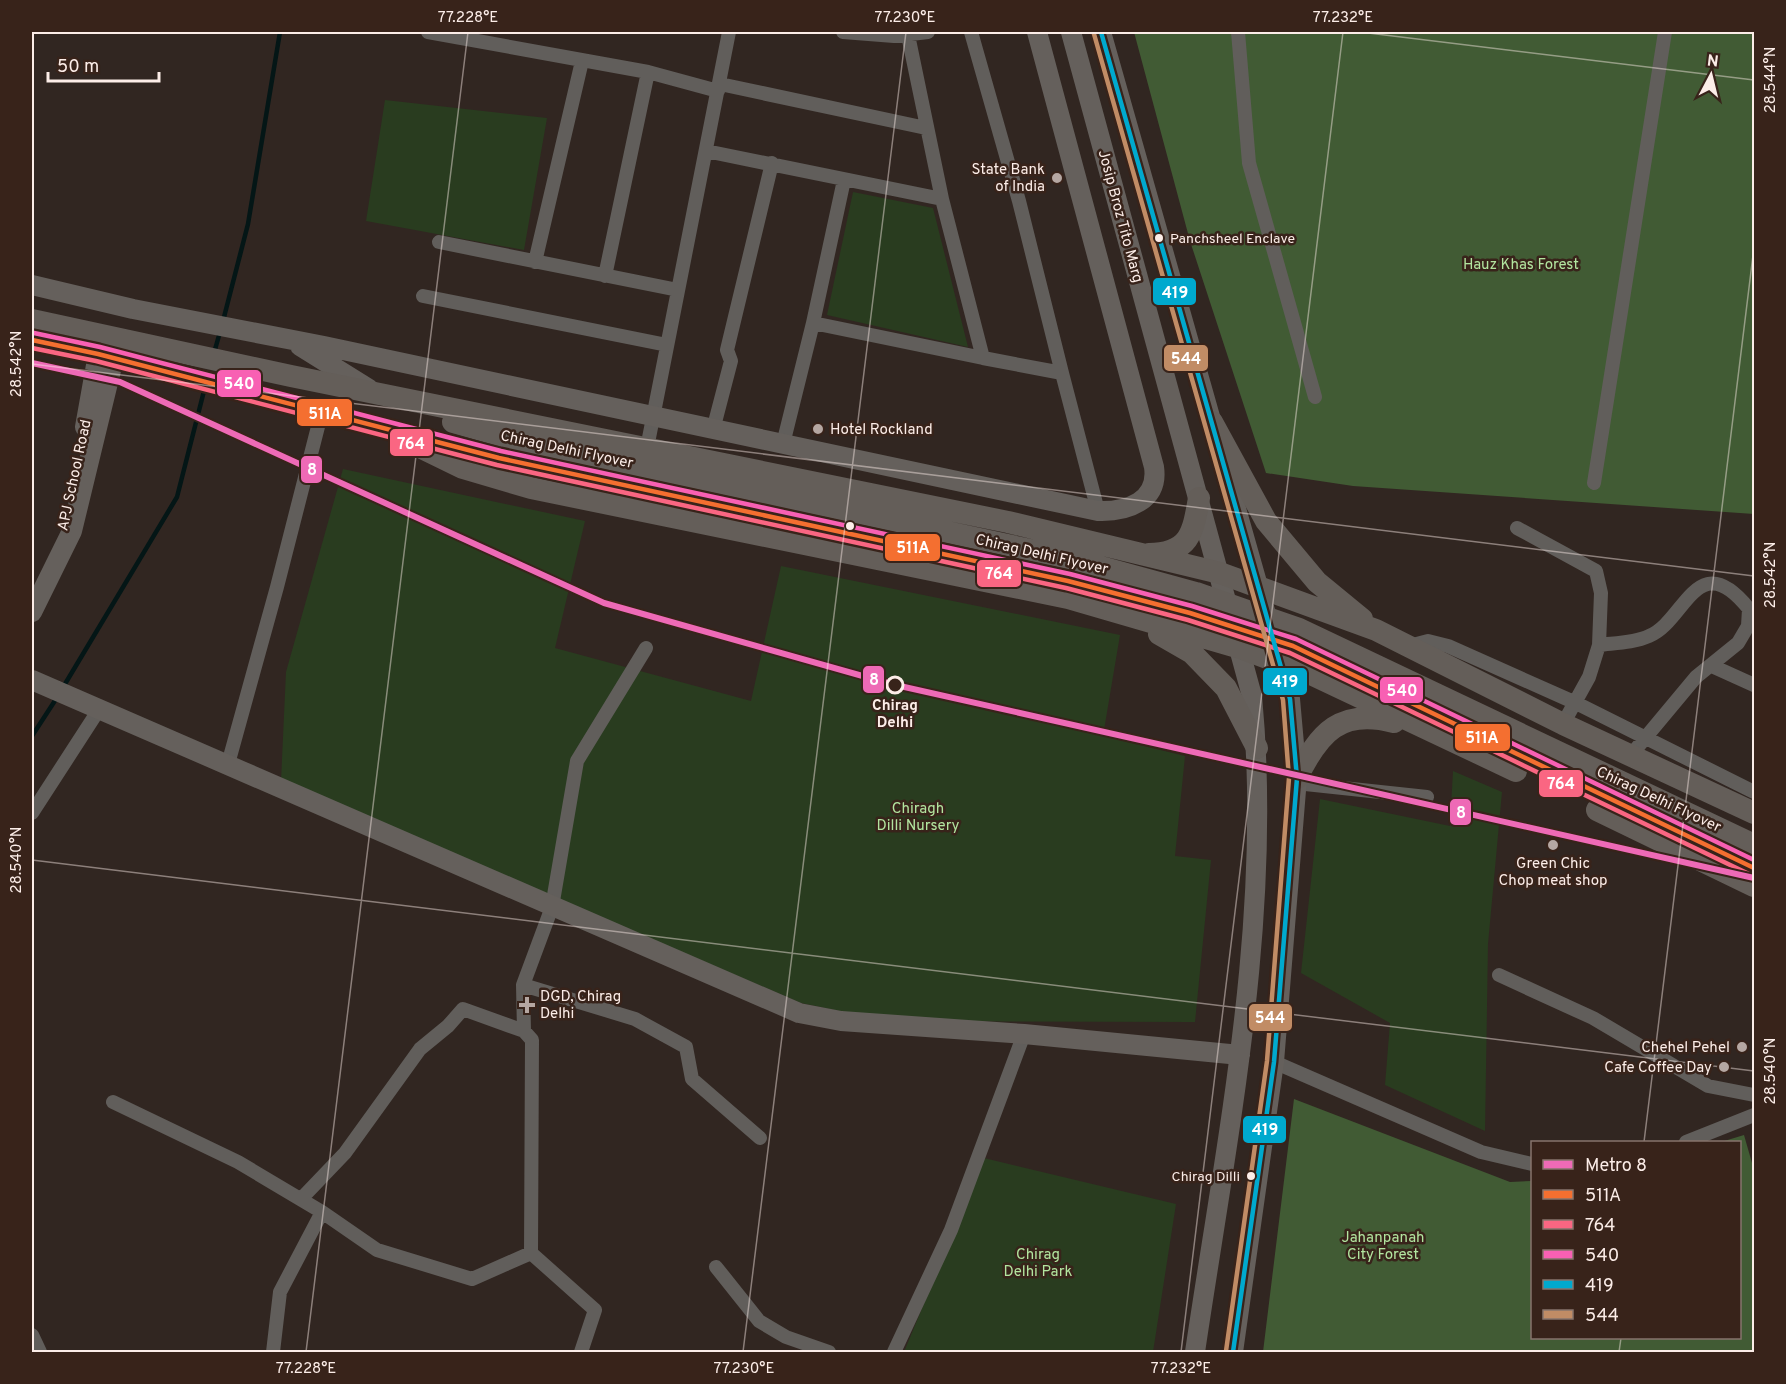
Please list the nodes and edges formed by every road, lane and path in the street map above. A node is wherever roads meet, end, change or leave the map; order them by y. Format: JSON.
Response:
{"nodes":[{"id":1,"x":428,"y":32,"type":"edge"},
{"id":2,"x":729,"y":32,"type":"edge"},
{"id":3,"x":850,"y":32,"type":"edge"},
{"id":4,"x":928,"y":32,"type":"edge"},
{"id":5,"x":971,"y":32,"type":"edge"},
{"id":6,"x":1037,"y":32,"type":"edge"},
{"id":7,"x":1071,"y":32,"type":"edge"},
{"id":8,"x":1101,"y":32,"type":"edge"},
{"id":9,"x":1238,"y":32,"type":"edge"},
{"id":10,"x":1665,"y":32,"type":"edge"},
{"id":11,"x":908,"y":35,"type":"junction"},
{"id":12,"x":582,"y":61,"type":"junction"},
{"id":13,"x":648,"y":72,"type":"junction"},
{"id":14,"x":719,"y":87,"type":"junction"},
{"id":15,"x":926,"y":128,"type":"junction"},
{"id":16,"x":706,"y":152,"type":"junction"},
{"id":17,"x":772,"y":163,"type":"junction"},
{"id":18,"x":844,"y":180,"type":"junction"},
{"id":19,"x":942,"y":200,"type":"junction"},
{"id":20,"x":439,"y":242,"type":"dead end"},
{"id":21,"x":535,"y":261,"type":"junction"},
{"id":22,"x":605,"y":276,"type":"junction"},
{"id":23,"x":32,"y":285,"type":"edge"},
{"id":24,"x":678,"y":290,"type":"junction"},
{"id":25,"x":423,"y":296,"type":"dead end"},
{"id":26,"x":32,"y":320,"type":"edge"},
{"id":27,"x":813,"y":323,"type":"junction"},
{"id":28,"x":32,"y":340,"type":"edge"},
{"id":29,"x":292,"y":342,"type":"junction"},
{"id":30,"x":667,"y":345,"type":"junction"},
{"id":31,"x":110,"y":350,"type":"junction"},
{"id":32,"x":983,"y":358,"type":"junction"},
{"id":33,"x":1062,"y":373,"type":"junction"},
{"id":34,"x":291,"y":376,"type":"junction"},
{"id":35,"x":372,"y":391,"type":"junction"},
{"id":36,"x":1315,"y":397,"type":"dead end"},
{"id":37,"x":321,"y":411,"type":"junction"},
{"id":38,"x":653,"y":417,"type":"junction"},
{"id":39,"x":1212,"y":422,"type":"junction"},
{"id":40,"x":369,"y":423,"type":"junction"},
{"id":41,"x":712,"y":430,"type":"junction"},
{"id":42,"x":783,"y":444,"type":"junction"},
{"id":43,"x":647,"y":448,"type":"junction"},
{"id":44,"x":1594,"y":483,"type":"dead end"},
{"id":45,"x":870,"y":494,"type":"junction"},
{"id":46,"x":1199,"y":498,"type":"junction"},
{"id":47,"x":1098,"y":511,"type":"junction"},
{"id":48,"x":1516,"y":528,"type":"dead end"},
{"id":49,"x":1142,"y":554,"type":"junction"},
{"id":50,"x":856,"y":555,"type":"junction"},
{"id":51,"x":1220,"y":573,"type":"junction"},
{"id":52,"x":1259,"y":586,"type":"junction"},
{"id":53,"x":32,"y":590,"type":"edge"},
{"id":54,"x":32,"y":612,"type":"edge"},
{"id":55,"x":1130,"y":616,"type":"junction"},
{"id":56,"x":1376,"y":630,"type":"junction"},
{"id":57,"x":1599,"y":645,"type":"junction"},
{"id":58,"x":1407,"y":646,"type":"junction"},
{"id":59,"x":646,"y":648,"type":"dead end"},
{"id":60,"x":1240,"y":648,"type":"junction"},
{"id":61,"x":1280,"y":663,"type":"junction"},
{"id":62,"x":1712,"y":666,"type":"junction"},
{"id":63,"x":32,"y":681,"type":"edge"},
{"id":64,"x":1755,"y":685,"type":"edge"},
{"id":65,"x":1576,"y":702,"type":"junction"},
{"id":66,"x":90,"y":708,"type":"junction"},
{"id":67,"x":1562,"y":723,"type":"junction"},
{"id":68,"x":1436,"y":733,"type":"junction"},
{"id":69,"x":1638,"y":747,"type":"junction"},
{"id":70,"x":1257,"y":748,"type":"junction"},
{"id":71,"x":228,"y":764,"type":"junction"},
{"id":72,"x":1531,"y":778,"type":"junction"},
{"id":73,"x":1296,"y":780,"type":"junction"},
{"id":74,"x":1755,"y":792,"type":"edge"},
{"id":75,"x":1426,"y":797,"type":"dead end"},
{"id":76,"x":32,"y":813,"type":"edge"},
{"id":77,"x":1755,"y":813,"type":"edge"},
{"id":78,"x":1755,"y":845,"type":"edge"},
{"id":79,"x":1755,"y":868,"type":"edge"},
{"id":80,"x":1755,"y":886,"type":"edge"},
{"id":81,"x":552,"y":907,"type":"junction"},
{"id":82,"x":1499,"y":975,"type":"dead end"},
{"id":83,"x":523,"y":985,"type":"junction"},
{"id":84,"x":524,"y":1031,"type":"junction"},
{"id":85,"x":1024,"y":1034,"type":"junction"},
{"id":86,"x":1239,"y":1055,"type":"junction"},
{"id":87,"x":1274,"y":1062,"type":"junction"},
{"id":88,"x":1755,"y":1095,"type":"edge"},
{"id":89,"x":112,"y":1102,"type":"dead end"},
{"id":90,"x":1755,"y":1115,"type":"edge"},
{"id":91,"x":760,"y":1138,"type":"dead end"},
{"id":92,"x":1691,"y":1141,"type":"edge"},
{"id":93,"x":1531,"y":1164,"type":"edge"},
{"id":94,"x":301,"y":1199,"type":"junction"},
{"id":95,"x":322,"y":1212,"type":"junction"},
{"id":96,"x":531,"y":1253,"type":"junction"},
{"id":97,"x":716,"y":1266,"type":"dead end"},
{"id":98,"x":32,"y":1335,"type":"edge"},
{"id":99,"x":39,"y":1353,"type":"edge"},
{"id":100,"x":273,"y":1353,"type":"edge"},
{"id":101,"x":581,"y":1353,"type":"edge"},
{"id":102,"x":829,"y":1353,"type":"edge"},
{"id":103,"x":894,"y":1353,"type":"edge"},
{"id":104,"x":1195,"y":1353,"type":"edge"},
{"id":105,"x":1233,"y":1353,"type":"edge"}],
"edges":[{"from":1,"to":12,"type":"street"},
{"from":2,"to":14,"type":"street"},
{"from":3,"to":11,"type":"street"},
{"from":4,"to":11,"type":"street"},
{"from":5,"to":33,"type":"street"},
{"from":6,"to":47,"type":"street"},
{"from":7,"to":46,"type":"street","name":"Josip Broz Tito Marg"},
{"from":8,"to":39,"type":"street","name":"Josip Broz Tito Marg"},
{"from":9,"to":36,"type":"street"},
{"from":10,"to":44,"type":"street"},
{"from":11,"to":15,"type":"street"},
{"from":12,"to":13,"type":"street"},
{"from":12,"to":21,"type":"street"},
{"from":13,"to":14,"type":"street"},
{"from":13,"to":22,"type":"street"},
{"from":14,"to":15,"type":"street"},
{"from":14,"to":16,"type":"street"},
{"from":15,"to":19,"type":"street"},
{"from":16,"to":17,"type":"street"},
{"from":16,"to":24,"type":"street"},
{"from":17,"to":18,"type":"street"},
{"from":17,"to":41,"type":"street"},
{"from":18,"to":19,"type":"street"},
{"from":18,"to":27,"type":"street"},
{"from":19,"to":32,"type":"street"},
{"from":20,"to":21,"type":"street"},
{"from":21,"to":22,"type":"street"},
{"from":22,"to":24,"type":"street"},
{"from":23,"to":29,"type":"street"},
{"from":24,"to":30,"type":"street"},
{"from":25,"to":30,"type":"street"},
{"from":26,"to":31,"type":"main road"},
{"from":27,"to":32,"type":"street"},
{"from":27,"to":42,"type":"street"},
{"from":28,"to":31,"type":"main road"},
{"from":29,"to":35,"type":"street"},
{"from":29,"to":38,"type":"street"},
{"from":30,"to":38,"type":"street"},
{"from":31,"to":34,"type":"main road"},
{"from":31,"to":37,"type":"main road"},
{"from":31,"to":53,"type":"street","name":"APJ School Road"},
{"from":31,"to":54,"type":"street"},
{"from":32,"to":33,"type":"street"},
{"from":33,"to":47,"type":"street"},
{"from":34,"to":35,"type":"main road"},
{"from":34,"to":78,"type":"main road","name":"Chirag Delhi Flyover"},
{"from":35,"to":43,"type":"main road"},
{"from":37,"to":40,"type":"main road"},
{"from":37,"to":71,"type":"street"},
{"from":38,"to":41,"type":"street"},
{"from":38,"to":43,"type":"street"},
{"from":39,"to":52,"type":"street","name":"Josip Broz Tito Marg"},
{"from":39,"to":56,"type":"main road"},
{"from":40,"to":50,"type":"main road"},
{"from":40,"to":79,"type":"main road","name":"Chirag Delhi Flyover"},
{"from":41,"to":42,"type":"street"},
{"from":42,"to":47,"type":"street"},
{"from":43,"to":45,"type":"main road"},
{"from":45,"to":49,"type":"main road"},
{"from":45,"to":50,"type":"main road"},
{"from":46,"to":49,"type":"main road"},
{"from":46,"to":51,"type":"street","name":"Josip Broz Tito Marg"},
{"from":48,"to":57,"type":"street"},
{"from":49,"to":51,"type":"main road"},
{"from":50,"to":55,"type":"main road"},
{"from":51,"to":52,"type":"main road"},
{"from":51,"to":60,"type":"street","name":"Josip Broz Tito Marg"},
{"from":52,"to":56,"type":"main road"},
{"from":52,"to":61,"type":"street","name":"Josip Broz Tito Marg"},
{"from":55,"to":60,"type":"main road"},
{"from":55,"to":70,"type":"main road"},
{"from":56,"to":58,"type":"main road"},
{"from":57,"to":62,"type":"street"},
{"from":57,"to":65,"type":"street"},
{"from":58,"to":65,"type":"street"},
{"from":58,"to":67,"type":"main road"},
{"from":59,"to":81,"type":"street"},
{"from":60,"to":61,"type":"main road"},
{"from":60,"to":70,"type":"street","name":"Josip Broz Tito Marg"},
{"from":61,"to":68,"type":"main road"},
{"from":61,"to":73,"type":"street","name":"Josip Broz Tito Marg"},
{"from":62,"to":64,"type":"street"},
{"from":62,"to":69,"type":"street"},
{"from":63,"to":66,"type":"street"},
{"from":65,"to":67,"type":"street"},
{"from":65,"to":69,"type":"street"},
{"from":66,"to":71,"type":"street"},
{"from":66,"to":76,"type":"street"},
{"from":67,"to":69,"type":"main road"},
{"from":67,"to":72,"type":"main road"},
{"from":68,"to":72,"type":"main road"},
{"from":68,"to":73,"type":"main road"},
{"from":69,"to":74,"type":"street"},
{"from":69,"to":77,"type":"main road"},
{"from":70,"to":86,"type":"street","name":"Josip Broz Tito Marg"},
{"from":71,"to":81,"type":"street"},
{"from":72,"to":80,"type":"main road"},
{"from":73,"to":75,"type":"street"},
{"from":73,"to":87,"type":"street","name":"Josip Broz Tito Marg"},
{"from":81,"to":83,"type":"street"},
{"from":81,"to":85,"type":"street"},
{"from":82,"to":88,"type":"street"},
{"from":83,"to":84,"type":"street"},
{"from":83,"to":91,"type":"street"},
{"from":84,"to":94,"type":"street"},
{"from":84,"to":96,"type":"street"},
{"from":85,"to":86,"type":"street"},
{"from":85,"to":103,"type":"street"},
{"from":86,"to":104,"type":"street","name":"Josip Broz Tito Marg"},
{"from":87,"to":93,"type":"street"},
{"from":87,"to":105,"type":"street","name":"Josip Broz Tito Marg"},
{"from":89,"to":94,"type":"street"},
{"from":90,"to":92,"type":"street"},
{"from":94,"to":95,"type":"street"},
{"from":95,"to":96,"type":"street"},
{"from":95,"to":100,"type":"street"},
{"from":96,"to":101,"type":"street"},
{"from":97,"to":102,"type":"street"},
{"from":98,"to":99,"type":"street"}]}
